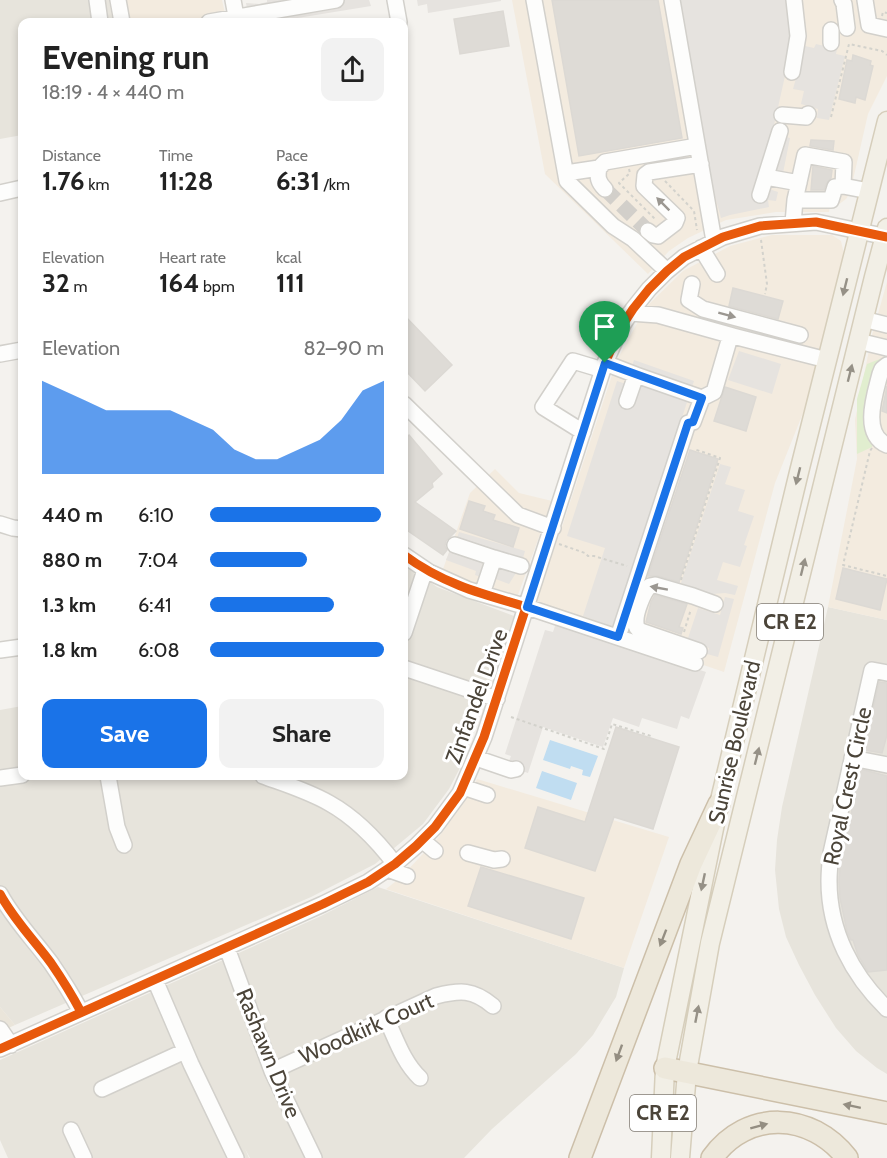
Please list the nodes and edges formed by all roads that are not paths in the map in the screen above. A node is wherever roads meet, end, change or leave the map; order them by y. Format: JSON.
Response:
{"nodes":[{"id":1,"x":97,"y":0,"type":"edge"},
{"id":2,"x":118,"y":0,"type":"edge"},
{"id":3,"x":233,"y":0,"type":"edge"},
{"id":4,"x":336,"y":0,"type":"edge"},
{"id":5,"x":395,"y":0,"type":"edge"},
{"id":6,"x":534,"y":0,"type":"edge"},
{"id":7,"x":672,"y":0,"type":"edge"},
{"id":8,"x":794,"y":0,"type":"edge"},
{"id":9,"x":842,"y":0,"type":"edge"},
{"id":10,"x":865,"y":0,"type":"edge"},
{"id":11,"x":274,"y":6,"type":"edge"},
{"id":12,"x":99,"y":18,"type":"edge"},
{"id":13,"x":121,"y":18,"type":"edge"},
{"id":14,"x":236,"y":18,"type":"edge"},
{"id":15,"x":244,"y":18,"type":"edge"},
{"id":16,"x":398,"y":18,"type":"edge"},
{"id":17,"x":847,"y":28,"type":"dead end"},
{"id":18,"x":887,"y":29,"type":"edge"},
{"id":19,"x":792,"y":72,"type":"dead end"},
{"id":20,"x":808,"y":114,"type":"dead end"},
{"id":21,"x":887,"y":121,"type":"edge"},
{"id":22,"x":697,"y":146,"type":"junction"},
{"id":23,"x":700,"y":164,"type":"junction"},
{"id":24,"x":598,"y":168,"type":"junction"},
{"id":25,"x":566,"y":173,"type":"junction"},
{"id":26,"x":766,"y":177,"type":"junction"},
{"id":27,"x":799,"y":183,"type":"junction"},
{"id":28,"x":843,"y":186,"type":"junction"},
{"id":29,"x":18,"y":189,"type":"edge"},
{"id":30,"x":605,"y":189,"type":"tunnel mouth"},
{"id":31,"x":869,"y":191,"type":"junction"},
{"id":32,"x":0,"y":193,"type":"edge"},
{"id":33,"x":760,"y":195,"type":"dead end"},
{"id":34,"x":795,"y":200,"type":"junction"},
{"id":35,"x":793,"y":223,"type":"junction"},
{"id":36,"x":654,"y":227,"type":"road end"},
{"id":37,"x":859,"y":231,"type":"junction"},
{"id":38,"x":886,"y":234,"type":"edge"},
{"id":39,"x":707,"y":245,"type":"junction"},
{"id":40,"x":667,"y":271,"type":"junction"},
{"id":41,"x":717,"y":274,"type":"dead end"},
{"id":42,"x":880,"y":279,"type":"edge"},
{"id":43,"x":692,"y":284,"type":"dead end"},
{"id":44,"x":630,"y":313,"type":"junction"},
{"id":45,"x":864,"y":319,"type":"junction"},
{"id":46,"x":887,"y":325,"type":"edge"},
{"id":47,"x":800,"y":335,"type":"dead end"},
{"id":48,"x":733,"y":336,"type":"junction"},
{"id":49,"x":858,"y":341,"type":"junction"},
{"id":50,"x":887,"y":348,"type":"edge"},
{"id":51,"x":18,"y":351,"type":"edge"},
{"id":52,"x":0,"y":354,"type":"edge"},
{"id":53,"x":826,"y":360,"type":"junction"},
{"id":54,"x":887,"y":365,"type":"edge"},
{"id":55,"x":604,"y":367,"type":"junction"},
{"id":56,"x":636,"y":375,"type":"junction"},
{"id":57,"x":702,"y":398,"type":"junction"},
{"id":58,"x":627,"y":402,"type":"dead end"},
{"id":59,"x":408,"y":408,"type":"edge"},
{"id":60,"x":583,"y":432,"type":"junction"},
{"id":61,"x":883,"y":443,"type":"edge"},
{"id":62,"x":0,"y":525,"type":"edge"},
{"id":63,"x":553,"y":528,"type":"junction"},
{"id":64,"x":18,"y":529,"type":"edge"},
{"id":65,"x":455,"y":545,"type":"dead end"},
{"id":66,"x":408,"y":558,"type":"edge"},
{"id":67,"x":494,"y":558,"type":"junction"},
{"id":68,"x":520,"y":566,"type":"dead end"},
{"id":69,"x":425,"y":570,"type":"junction"},
{"id":70,"x":482,"y":594,"type":"junction"},
{"id":71,"x":715,"y":604,"type":"dead end"},
{"id":72,"x":527,"y":607,"type":"junction"},
{"id":73,"x":408,"y":621,"type":"edge"},
{"id":74,"x":618,"y":637,"type":"junction"},
{"id":75,"x":18,"y":648,"type":"edge"},
{"id":76,"x":0,"y":650,"type":"edge"},
{"id":77,"x":408,"y":669,"type":"edge"},
{"id":78,"x":887,"y":673,"type":"edge"},
{"id":79,"x":497,"y":699,"type":"junction"},
{"id":80,"x":476,"y":758,"type":"junction"},
{"id":81,"x":852,"y":758,"type":"junction"},
{"id":82,"x":887,"y":765,"type":"edge"},
{"id":83,"x":516,"y":769,"type":"dead end"},
{"id":84,"x":18,"y":776,"type":"edge"},
{"id":85,"x":0,"y":778,"type":"edge"},
{"id":86,"x":109,"y":780,"type":"edge"},
{"id":87,"x":262,"y":780,"type":"edge"},
{"id":88,"x":463,"y":787,"type":"junction"},
{"id":89,"x":487,"y":795,"type":"dead end"},
{"id":90,"x":719,"y":804,"type":"junction"},
{"id":91,"x":422,"y":840,"type":"junction"},
{"id":92,"x":124,"y":845,"type":"dead end"},
{"id":93,"x":435,"y":851,"type":"dead end"},
{"id":94,"x":468,"y":853,"type":"dead end"},
{"id":95,"x":502,"y":859,"type":"dead end"},
{"id":96,"x":391,"y":866,"type":"junction"},
{"id":97,"x":407,"y":876,"type":"dead end"},
{"id":98,"x":0,"y":894,"type":"edge"},
{"id":99,"x":227,"y":948,"type":"junction"},
{"id":100,"x":154,"y":980,"type":"junction"},
{"id":101,"x":493,"y":1006,"type":"dead end"},
{"id":102,"x":887,"y":1009,"type":"edge"},
{"id":103,"x":81,"y":1012,"type":"junction"},
{"id":104,"x":386,"y":1018,"type":"junction"},
{"id":105,"x":0,"y":1029,"type":"edge"},
{"id":106,"x":5,"y":1047,"type":"edge"},
{"id":107,"x":185,"y":1051,"type":"junction"},
{"id":108,"x":665,"y":1068,"type":"junction"},
{"id":109,"x":272,"y":1071,"type":"junction"},
{"id":110,"x":687,"y":1072,"type":"junction"},
{"id":111,"x":420,"y":1078,"type":"dead end"},
{"id":112,"x":102,"y":1089,"type":"dead end"},
{"id":113,"x":887,"y":1113,"type":"edge"},
{"id":114,"x":71,"y":1130,"type":"dead end"},
{"id":115,"x":84,"y":1158,"type":"edge"},
{"id":116,"x":236,"y":1158,"type":"edge"},
{"id":117,"x":314,"y":1158,"type":"edge"},
{"id":118,"x":580,"y":1158,"type":"edge"},
{"id":119,"x":661,"y":1158,"type":"edge"},
{"id":120,"x":680,"y":1158,"type":"edge"},
{"id":121,"x":712,"y":1158,"type":"edge"},
{"id":122,"x":847,"y":1158,"type":"edge"}],
"edges":[{"from":1,"to":12,"type":"street"},
{"from":2,"to":13,"type":"street"},
{"from":3,"to":14,"type":"street"},
{"from":4,"to":11,"type":"street"},
{"from":5,"to":16,"type":"street"},
{"from":6,"to":25,"type":"street"},
{"from":7,"to":22,"type":"street"},
{"from":8,"to":19,"type":"street"},
{"from":9,"to":17,"type":"street"},
{"from":10,"to":18,"type":"street"},
{"from":11,"to":15,"type":"street"},
{"from":20,"to":26,"type":"street"},
{"from":21,"to":31,"type":"main road","name":"Sunrise Boulevard","number":"CR E2"},
{"from":22,"to":23,"type":"street"},
{"from":22,"to":24,"type":"street"},
{"from":36,"to":23,"type":"street","one_way":true},
{"from":23,"to":39,"type":"street"},
{"from":24,"to":25,"type":"street"},
{"from":24,"to":30,"type":"street"},
{"from":25,"to":40,"type":"street"},
{"from":26,"to":27,"type":"street"},
{"from":26,"to":33,"type":"street"},
{"from":27,"to":28,"type":"street"},
{"from":27,"to":34,"type":"street"},
{"from":28,"to":31,"type":"street"},
{"from":28,"to":34,"type":"street"},
{"from":29,"to":32,"type":"street"},
{"from":31,"to":37,"type":"main road","name":"Sunrise Boulevard","number":"CR E2"},
{"from":34,"to":35,"type":"street"},
{"from":35,"to":37,"type":"street","name":"Zinfandel Drive"},
{"from":35,"to":39,"type":"street","name":"Zinfandel Drive"},
{"from":37,"to":38,"type":"street","name":"Zinfandel Drive"},
{"from":37,"to":53,"type":"main road","name":"Sunrise Boulevard","number":"CR E2","one_way":true},
{"from":38,"to":42,"type":"main road","name":"Sunrise Boulevard","number":"CR E2"},
{"from":39,"to":40,"type":"street","name":"Zinfandel Drive"},
{"from":39,"to":41,"type":"street"},
{"from":40,"to":44,"type":"street","name":"Zinfandel Drive"},
{"from":42,"to":45,"type":"main road","name":"Sunrise Boulevard","number":"CR E2"},
{"from":43,"to":47,"type":"street","one_way":true},
{"from":44,"to":48,"type":"street"},
{"from":44,"to":55,"type":"street","name":"Zinfandel Drive"},
{"from":45,"to":46,"type":"street"},
{"from":45,"to":49,"type":"main road","name":"Sunrise Boulevard","number":"CR E2"},
{"from":48,"to":53,"type":"street"},
{"from":48,"to":57,"type":"street"},
{"from":49,"to":50,"type":"street"},
{"from":110,"to":49,"type":"main road","name":"Sunrise Boulevard","number":"CR E2","one_way":true},
{"from":51,"to":52,"type":"street"},
{"from":53,"to":90,"type":"main road","name":"Sunrise Boulevard","number":"CR E2","one_way":true},
{"from":54,"to":61,"type":"street"},
{"from":55,"to":56,"type":"street"},
{"from":55,"to":60,"type":"street","name":"Zinfandel Drive"},
{"from":55,"to":60,"type":"street"},
{"from":56,"to":57,"type":"street"},
{"from":56,"to":58,"type":"street"},
{"from":57,"to":74,"type":"street"},
{"from":59,"to":63,"type":"street"},
{"from":60,"to":63,"type":"street","name":"Zinfandel Drive"},
{"from":62,"to":64,"type":"street"},
{"from":63,"to":72,"type":"street","name":"Zinfandel Drive"},
{"from":65,"to":67,"type":"street"},
{"from":66,"to":69,"type":"street"},
{"from":67,"to":68,"type":"street"},
{"from":67,"to":70,"type":"street"},
{"from":69,"to":70,"type":"street"},
{"from":69,"to":73,"type":"street"},
{"from":70,"to":72,"type":"street"},
{"from":71,"to":74,"type":"street","one_way":true},
{"from":72,"to":74,"type":"street"},
{"from":72,"to":79,"type":"street","name":"Zinfandel Drive"},
{"from":75,"to":76,"type":"street"},
{"from":77,"to":79,"type":"street"},
{"from":78,"to":81,"type":"street","name":"Royal Crest Circle"},
{"from":79,"to":80,"type":"street","name":"Zinfandel Drive"},
{"from":80,"to":83,"type":"street"},
{"from":80,"to":88,"type":"street","name":"Zinfandel Drive"},
{"from":81,"to":82,"type":"street"},
{"from":81,"to":102,"type":"street","name":"Royal Crest Circle"},
{"from":84,"to":85,"type":"street"},
{"from":86,"to":92,"type":"street"},
{"from":87,"to":96,"type":"street"},
{"from":88,"to":89,"type":"street"},
{"from":88,"to":91,"type":"street","name":"Zinfandel Drive"},
{"from":90,"to":108,"type":"main road","name":"Sunrise Boulevard","number":"CR E2","one_way":true},
{"from":90,"to":118,"type":"highway","one_way":true},
{"from":91,"to":93,"type":"street"},
{"from":91,"to":96,"type":"street","name":"Zinfandel Drive"},
{"from":94,"to":95,"type":"street"},
{"from":96,"to":97,"type":"street"},
{"from":96,"to":99,"type":"street","name":"Zinfandel Drive"},
{"from":98,"to":103,"type":"street"},
{"from":99,"to":100,"type":"street","name":"Zinfandel Drive"},
{"from":99,"to":109,"type":"street","name":"Rashawn Drive"},
{"from":100,"to":103,"type":"street","name":"Zinfandel Drive"},
{"from":100,"to":107,"type":"street"},
{"from":101,"to":104,"type":"street","name":"Woodkirk Court"},
{"from":103,"to":106,"type":"street","name":"Zinfandel Drive"},
{"from":104,"to":109,"type":"street","name":"Woodkirk Court"},
{"from":104,"to":111,"type":"street"},
{"from":105,"to":106,"type":"street"},
{"from":107,"to":112,"type":"street"},
{"from":107,"to":116,"type":"street"},
{"from":108,"to":110,"type":"highway"},
{"from":108,"to":119,"type":"main road","name":"Sunrise Boulevard","number":"CR E2"},
{"from":109,"to":117,"type":"street","name":"Rashawn Drive"},
{"from":113,"to":110,"type":"highway","one_way":true},
{"from":110,"to":120,"type":"main road","name":"Sunrise Boulevard","number":"CR E2"},
{"from":114,"to":115,"type":"street"},
{"from":121,"to":122,"type":"highway","one_way":true}]}
